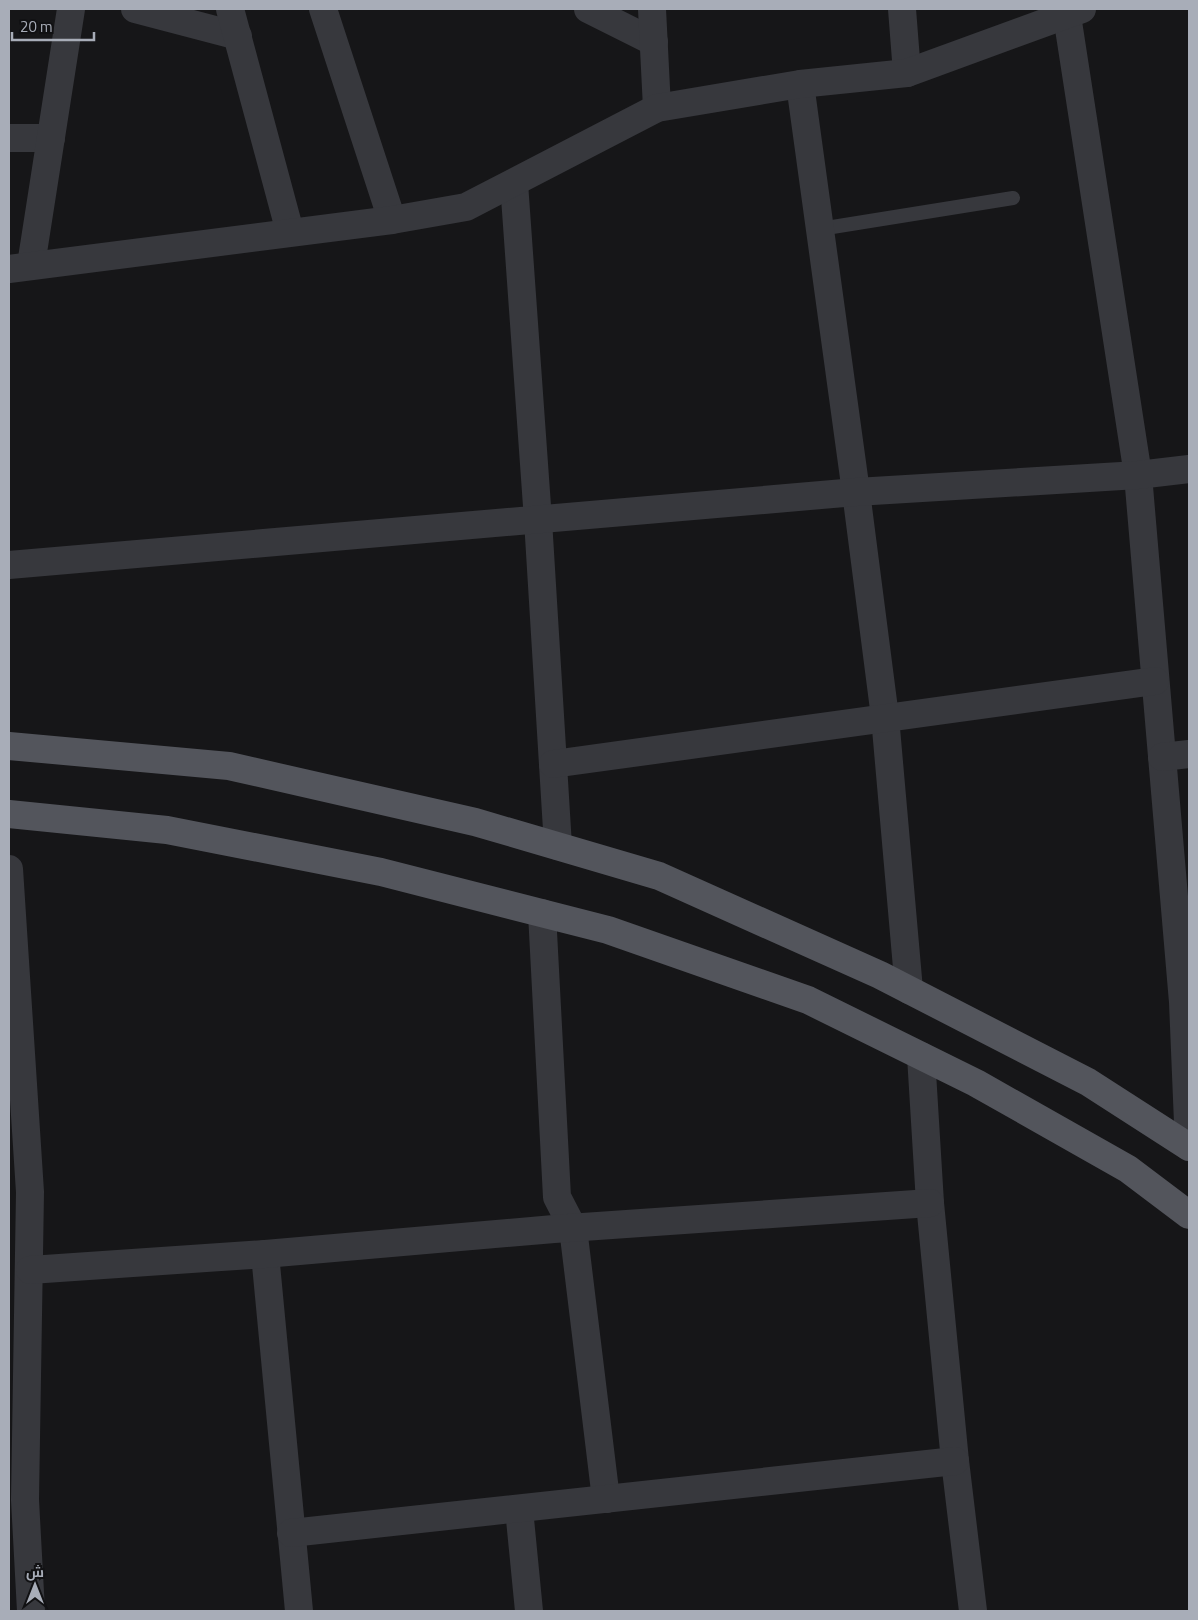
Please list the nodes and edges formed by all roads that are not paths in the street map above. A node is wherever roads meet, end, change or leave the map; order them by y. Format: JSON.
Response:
{"nodes":[{"id":1,"x":71,"y":9,"type":"edge"},
{"id":2,"x":135,"y":9,"type":"edge"},
{"id":3,"x":230,"y":9,"type":"edge"},
{"id":4,"x":323,"y":9,"type":"edge"},
{"id":5,"x":588,"y":9,"type":"edge"},
{"id":6,"x":652,"y":9,"type":"edge"},
{"id":7,"x":902,"y":9,"type":"edge"},
{"id":8,"x":1072,"y":11,"type":"edge"},
{"id":9,"x":238,"y":36,"type":"junction"},
{"id":10,"x":654,"y":42,"type":"junction"},
{"id":11,"x":908,"y":72,"type":"junction"},
{"id":12,"x":800,"y":84,"type":"junction"},
{"id":13,"x":657,"y":108,"type":"junction"},
{"id":14,"x":9,"y":138,"type":"edge"},
{"id":15,"x":51,"y":138,"type":"junction"},
{"id":16,"x":514,"y":183,"type":"junction"},
{"id":17,"x":1013,"y":198,"type":"dead end"},
{"id":18,"x":392,"y":220,"type":"junction"},
{"id":19,"x":820,"y":229,"type":"junction"},
{"id":20,"x":290,"y":232,"type":"junction"},
{"id":21,"x":20,"y":267,"type":"edge"},
{"id":22,"x":1189,"y":469,"type":"edge"},
{"id":23,"x":1138,"y":475,"type":"junction"},
{"id":24,"x":856,"y":492,"type":"junction"},
{"id":25,"x":538,"y":520,"type":"junction"},
{"id":26,"x":9,"y":565,"type":"edge"},
{"id":27,"x":1156,"y":681,"type":"junction"},
{"id":28,"x":885,"y":718,"type":"junction"},
{"id":29,"x":9,"y":746,"type":"edge"},
{"id":30,"x":1189,"y":754,"type":"edge"},
{"id":31,"x":1162,"y":757,"type":"junction"},
{"id":32,"x":553,"y":764,"type":"junction"},
{"id":33,"x":9,"y":814,"type":"edge"},
{"id":34,"x":558,"y":846,"type":"junction"},
{"id":35,"x":9,"y":869,"type":"edge"},
{"id":36,"x":542,"y":913,"type":"junction"},
{"id":37,"x":12,"y":976,"type":"edge"},
{"id":38,"x":909,"y":990,"type":"junction"},
{"id":39,"x":1186,"y":1002,"type":"edge"},
{"id":40,"x":921,"y":1056,"type":"junction"},
{"id":41,"x":1189,"y":1147,"type":"edge"},
{"id":42,"x":20,"y":1192,"type":"edge"},
{"id":43,"x":930,"y":1204,"type":"junction"},
{"id":44,"x":1189,"y":1215,"type":"edge"},
{"id":45,"x":573,"y":1228,"type":"junction"},
{"id":46,"x":265,"y":1254,"type":"junction"},
{"id":47,"x":30,"y":1270,"type":"junction"},
{"id":48,"x":954,"y":1461,"type":"junction"},
{"id":49,"x":606,"y":1499,"type":"junction"},
{"id":50,"x":519,"y":1509,"type":"junction"},
{"id":51,"x":291,"y":1533,"type":"junction"},
{"id":52,"x":31,"y":1611,"type":"edge"},
{"id":53,"x":299,"y":1611,"type":"edge"},
{"id":54,"x":529,"y":1611,"type":"edge"},
{"id":55,"x":973,"y":1611,"type":"edge"}],
"edges":[{"from":1,"to":15,"type":"street"},
{"from":2,"to":9,"type":"street"},
{"from":3,"to":9,"type":"street"},
{"from":4,"to":18,"type":"street"},
{"from":5,"to":10,"type":"street"},
{"from":6,"to":10,"type":"street"},
{"from":7,"to":11,"type":"street"},
{"from":8,"to":11,"type":"street"},
{"from":8,"to":23,"type":"street"},
{"from":9,"to":20,"type":"street"},
{"from":10,"to":13,"type":"street"},
{"from":11,"to":12,"type":"street"},
{"from":12,"to":13,"type":"street"},
{"from":12,"to":19,"type":"street"},
{"from":13,"to":16,"type":"street"},
{"from":14,"to":15,"type":"street"},
{"from":15,"to":21,"type":"street"},
{"from":16,"to":18,"type":"street"},
{"from":16,"to":25,"type":"street"},
{"from":17,"to":19,"type":"lane"},
{"from":18,"to":20,"type":"street"},
{"from":19,"to":24,"type":"street"},
{"from":20,"to":21,"type":"street"},
{"from":22,"to":23,"type":"street"},
{"from":23,"to":24,"type":"street"},
{"from":23,"to":27,"type":"street"},
{"from":24,"to":25,"type":"street"},
{"from":24,"to":28,"type":"street"},
{"from":25,"to":26,"type":"street"},
{"from":25,"to":32,"type":"street"},
{"from":27,"to":28,"type":"street"},
{"from":27,"to":31,"type":"street"},
{"from":28,"to":32,"type":"street"},
{"from":28,"to":38,"type":"street"},
{"from":29,"to":34,"type":"main road"},
{"from":30,"to":31,"type":"street"},
{"from":31,"to":39,"type":"street"},
{"from":32,"to":34,"type":"street"},
{"from":33,"to":36,"type":"main road"},
{"from":34,"to":38,"type":"main road"},
{"from":35,"to":37,"type":"street"},
{"from":36,"to":40,"type":"main road"},
{"from":36,"to":45,"type":"street"},
{"from":37,"to":42,"type":"street"},
{"from":38,"to":41,"type":"main road"},
{"from":39,"to":41,"type":"street"},
{"from":40,"to":43,"type":"street"},
{"from":40,"to":44,"type":"main road"},
{"from":42,"to":47,"type":"street"},
{"from":43,"to":45,"type":"street"},
{"from":43,"to":48,"type":"street"},
{"from":45,"to":46,"type":"street"},
{"from":45,"to":49,"type":"street"},
{"from":46,"to":47,"type":"street"},
{"from":46,"to":51,"type":"street"},
{"from":47,"to":52,"type":"street"},
{"from":48,"to":49,"type":"street"},
{"from":48,"to":55,"type":"street"},
{"from":49,"to":50,"type":"street"},
{"from":50,"to":51,"type":"street"},
{"from":50,"to":54,"type":"street"},
{"from":51,"to":53,"type":"street"}]}
